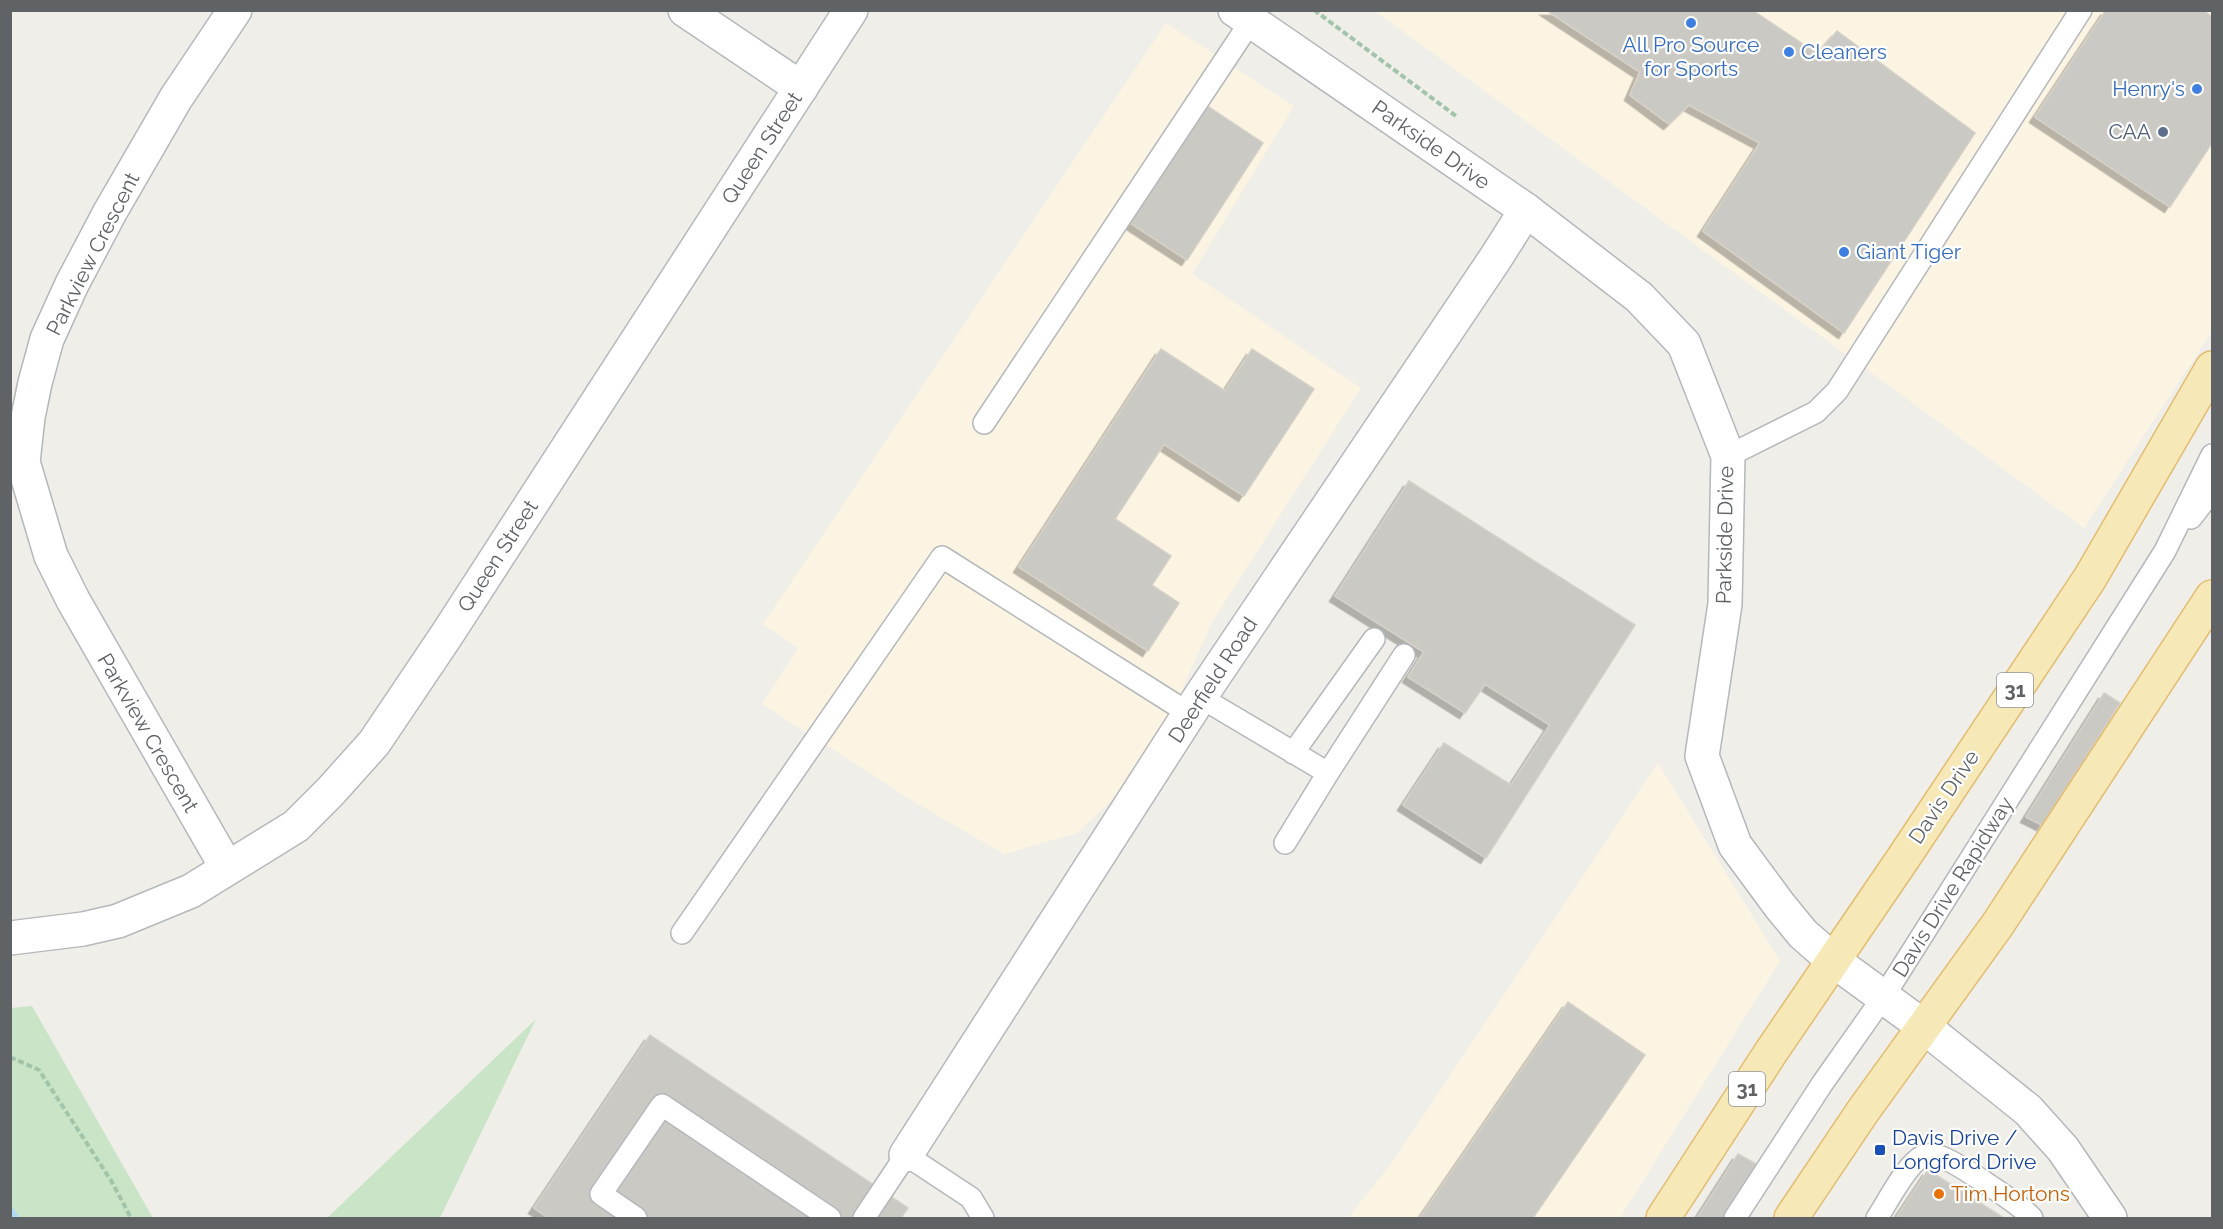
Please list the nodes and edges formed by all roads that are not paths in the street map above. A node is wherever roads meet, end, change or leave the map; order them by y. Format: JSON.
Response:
{"nodes":[{"id":1,"x":235,"y":10,"type":"edge"},
{"id":2,"x":685,"y":10,"type":"edge"},
{"id":3,"x":851,"y":10,"type":"edge"},
{"id":4,"x":2081,"y":10,"type":"edge"},
{"id":5,"x":1243,"y":16,"type":"edge"},
{"id":6,"x":801,"y":88,"type":"junction"},
{"id":7,"x":1526,"y":210,"type":"junction"},
{"id":8,"x":2212,"y":368,"type":"edge"},
{"id":9,"x":984,"y":423,"type":"dead end"},
{"id":10,"x":1728,"y":456,"type":"junction"},
{"id":11,"x":2212,"y":456,"type":"edge"},
{"id":12,"x":2212,"y":491,"type":"edge"},
{"id":13,"x":2164,"y":551,"type":"junction"},
{"id":14,"x":2212,"y":597,"type":"edge"},
{"id":15,"x":1374,"y":639,"type":"dead end"},
{"id":16,"x":1404,"y":655,"type":"dead end"},
{"id":17,"x":1195,"y":706,"type":"junction"},
{"id":18,"x":1293,"y":753,"type":"junction"},
{"id":19,"x":1328,"y":773,"type":"junction"},
{"id":20,"x":1285,"y":843,"type":"dead end"},
{"id":21,"x":227,"y":868,"type":"junction"},
{"id":22,"x":682,"y":933,"type":"dead end"},
{"id":23,"x":10,"y":938,"type":"edge"},
{"id":24,"x":1834,"y":961,"type":"junction"},
{"id":25,"x":1884,"y":996,"type":"junction"},
{"id":26,"x":1923,"y":1026,"type":"junction"},
{"id":27,"x":906,"y":1155,"type":"junction"},
{"id":28,"x":636,"y":1218,"type":"edge"},
{"id":29,"x":830,"y":1218,"type":"edge"},
{"id":30,"x":864,"y":1218,"type":"edge"},
{"id":31,"x":983,"y":1218,"type":"edge"},
{"id":32,"x":1663,"y":1218,"type":"edge"},
{"id":33,"x":1735,"y":1218,"type":"edge"},
{"id":34,"x":1791,"y":1218,"type":"edge"},
{"id":35,"x":1877,"y":1218,"type":"edge"},
{"id":36,"x":2032,"y":1218,"type":"edge"},
{"id":37,"x":2110,"y":1218,"type":"edge"}],
"edges":[{"from":1,"to":21,"type":"street","name":"Parkview Crescent"},
{"from":2,"to":6,"type":"street"},
{"from":3,"to":6,"type":"street","name":"Queen Street"},
{"from":4,"to":10,"type":"lane"},
{"from":5,"to":7,"type":"street","name":"Parkside Drive"},
{"from":5,"to":9,"type":"lane"},
{"from":6,"to":21,"type":"street","name":"Queen Street"},
{"from":7,"to":10,"type":"street","name":"Parkside Drive"},
{"from":7,"to":17,"type":"street","name":"Deerfield Road"},
{"from":8,"to":24,"type":"main road","name":"Davis Drive","number":"31"},
{"from":10,"to":24,"type":"street","name":"Parkside Drive"},
{"from":11,"to":13,"type":"lane","name":"Davis Drive Rapidway"},
{"from":12,"to":13,"type":"lane","name":"Davis Drive Rapidway"},
{"from":13,"to":25,"type":"lane","name":"Davis Drive Rapidway"},
{"from":14,"to":26,"type":"main road"},
{"from":15,"to":18,"type":"lane"},
{"from":16,"to":19,"type":"lane"},
{"from":17,"to":18,"type":"lane"},
{"from":17,"to":22,"type":"lane"},
{"from":17,"to":27,"type":"street","name":"Deerfield Road"},
{"from":18,"to":19,"type":"lane"},
{"from":19,"to":20,"type":"lane"},
{"from":21,"to":23,"type":"street","name":"Queen Street"},
{"from":24,"to":25,"type":"street","name":"Parkside Drive"},
{"from":24,"to":32,"type":"main road","name":"Davis Drive","number":"31"},
{"from":25,"to":26,"type":"street","name":"Parkside Drive"},
{"from":25,"to":33,"type":"lane","name":"Davis Drive Rapidway"},
{"from":26,"to":34,"type":"main road"},
{"from":26,"to":37,"type":"street","name":"Parkside Drive"},
{"from":27,"to":30,"type":"lane"},
{"from":27,"to":31,"type":"lane"},
{"from":28,"to":29,"type":"lane"},
{"from":35,"to":36,"type":"lane"}]}
